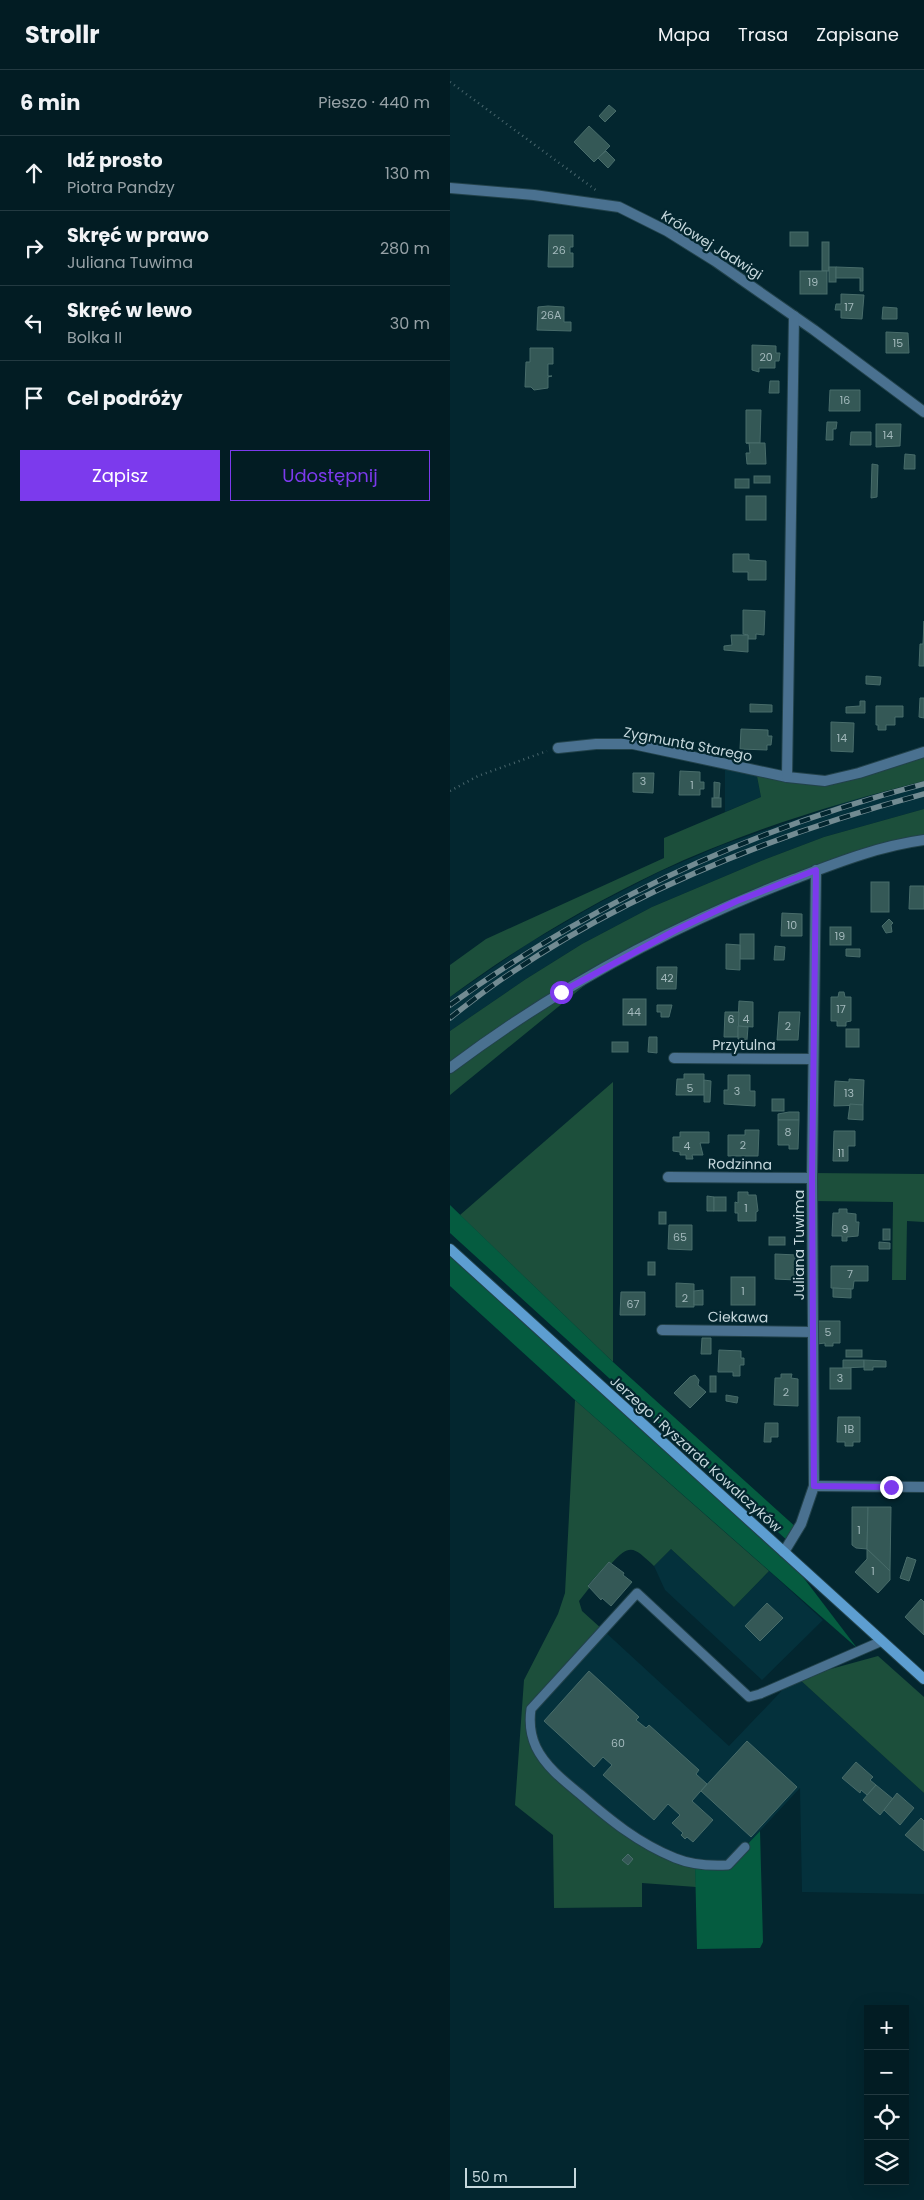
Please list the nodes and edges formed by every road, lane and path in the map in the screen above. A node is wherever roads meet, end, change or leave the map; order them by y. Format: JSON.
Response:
{"nodes":[{"id":1,"x":450,"y":82,"type":"edge"},
{"id":2,"x":450,"y":188,"type":"edge"},
{"id":3,"x":600,"y":193,"type":"dead end"},
{"id":4,"x":794,"y":316,"type":"junction"},
{"id":5,"x":924,"y":412,"type":"edge"},
{"id":6,"x":558,"y":748,"type":"joint"},
{"id":7,"x":924,"y":752,"type":"edge"},
{"id":8,"x":787,"y":777,"type":"junction"},
{"id":9,"x":450,"y":791,"type":"edge"},
{"id":10,"x":924,"y":840,"type":"edge"},
{"id":11,"x":816,"y":870,"type":"junction"},
{"id":12,"x":674,"y":1058,"type":"dead end"},
{"id":13,"x":813,"y":1059,"type":"junction"},
{"id":14,"x":450,"y":1068,"type":"edge"},
{"id":15,"x":668,"y":1176,"type":"dead end"},
{"id":16,"x":812,"y":1178,"type":"junction"},
{"id":17,"x":450,"y":1248,"type":"edge"},
{"id":18,"x":662,"y":1330,"type":"dead end"},
{"id":19,"x":812,"y":1332,"type":"junction"},
{"id":20,"x":814,"y":1486,"type":"junction"},
{"id":21,"x":924,"y":1488,"type":"edge"},
{"id":22,"x":784,"y":1552,"type":"junction"},
{"id":23,"x":882,"y":1641,"type":"junction"},
{"id":24,"x":924,"y":1679,"type":"edge"},
{"id":25,"x":745,"y":1847,"type":"dead end"}],
"edges":[{"from":1,"to":3,"type":"path"},
{"from":2,"to":4,"type":"street","name":"Królowej Jadwigi"},
{"from":4,"to":5,"type":"street","name":"Królowej Jadwigi"},
{"from":4,"to":8,"type":"street"},
{"from":6,"to":8,"type":"street","name":"Zygmunta Starego"},
{"from":6,"to":9,"type":"path"},
{"from":7,"to":8,"type":"street","name":"Zygmunta Starego"},
{"from":10,"to":11,"type":"street"},
{"from":11,"to":13,"type":"street","name":"Juliana Tuwima"},
{"from":11,"to":14,"type":"street"},
{"from":12,"to":13,"type":"street","name":"Przytulna"},
{"from":13,"to":16,"type":"street","name":"Juliana Tuwima"},
{"from":15,"to":16,"type":"street","name":"Rodzinna"},
{"from":16,"to":19,"type":"street","name":"Juliana Tuwima"},
{"from":17,"to":22,"type":"main road","name":"Jerzego i Ryszarda Kowalczyków"},
{"from":18,"to":19,"type":"street","name":"Ciekawa"},
{"from":19,"to":20,"type":"street","name":"Juliana Tuwima"},
{"from":20,"to":21,"type":"street"},
{"from":20,"to":22,"type":"street","name":"Juliana Tuwima"},
{"from":22,"to":23,"type":"main road","name":"Jerzego i Ryszarda Kowalczyków"},
{"from":23,"to":24,"type":"main road","name":"Jerzego i Ryszarda Kowalczyków"},
{"from":23,"to":25,"type":"lane"}]}
